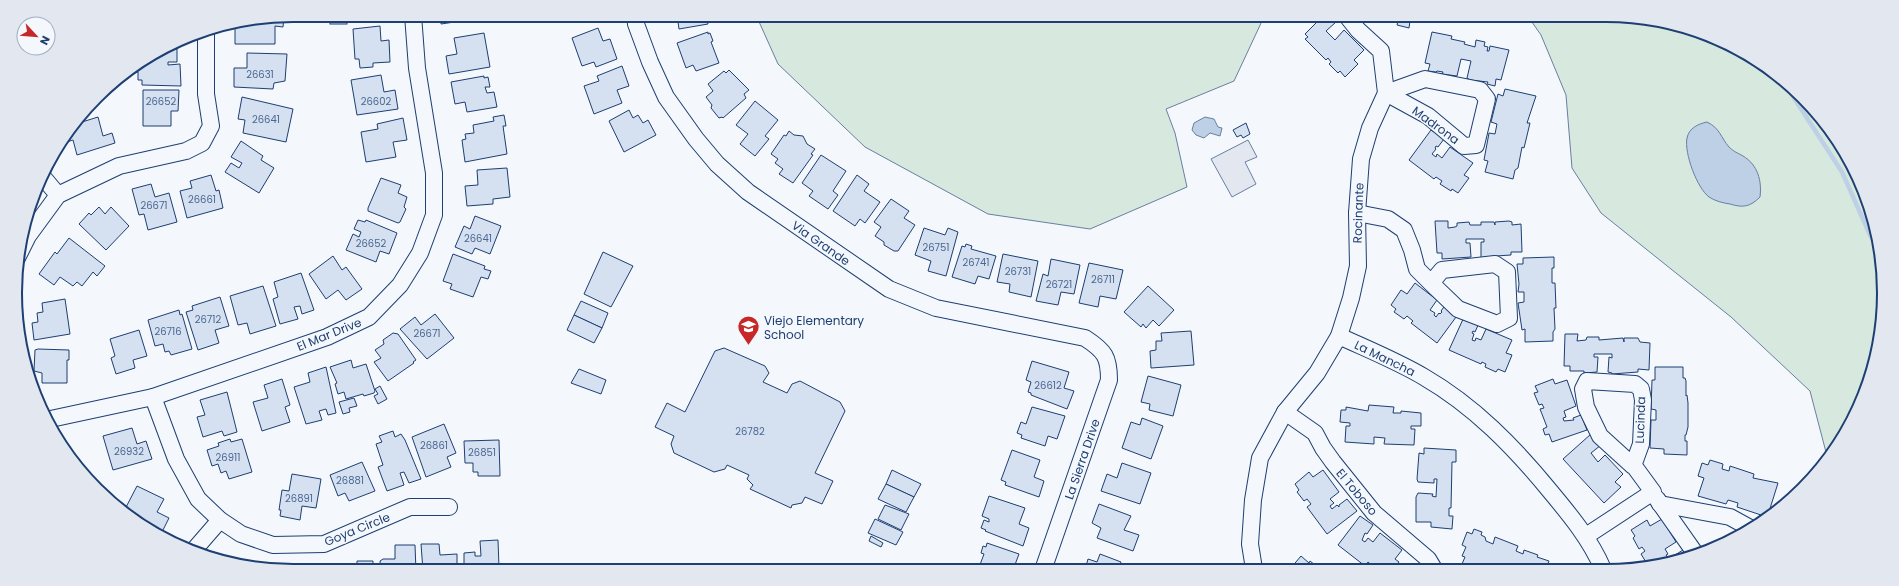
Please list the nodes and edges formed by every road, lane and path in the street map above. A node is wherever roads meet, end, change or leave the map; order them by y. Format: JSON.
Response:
{"nodes":[{"id":1,"x":414,"y":22,"type":"edge"},
{"id":2,"x":636,"y":22,"type":"edge"},
{"id":3,"x":1352,"y":22,"type":"edge"},
{"id":4,"x":206,"y":36,"type":"edge"},
{"id":5,"x":1386,"y":92,"type":"junction"},
{"id":6,"x":46,"y":181,"type":"edge"},
{"id":7,"x":58,"y":195,"type":"junction"},
{"id":8,"x":1357,"y":213,"type":"junction"},
{"id":9,"x":28,"y":236,"type":"edge"},
{"id":10,"x":1431,"y":283,"type":"junction"},
{"id":11,"x":1339,"y":336,"type":"junction"},
{"id":12,"x":1101,"y":348,"type":"joint"},
{"id":13,"x":153,"y":397,"type":"junction"},
{"id":14,"x":1285,"y":412,"type":"junction"},
{"id":15,"x":53,"y":419,"type":"edge"},
{"id":16,"x":1633,"y":466,"type":"junction"},
{"id":17,"x":1656,"y":498,"type":"junction"},
{"id":18,"x":449,"y":507,"type":"dead end"},
{"id":19,"x":220,"y":520,"type":"junction"},
{"id":20,"x":1746,"y":526,"type":"edge"},
{"id":21,"x":1586,"y":536,"type":"junction"},
{"id":22,"x":197,"y":546,"type":"edge"},
{"id":23,"x":1693,"y":550,"type":"edge"},
{"id":24,"x":1046,"y":564,"type":"edge"},
{"id":25,"x":1253,"y":564,"type":"edge"},
{"id":26,"x":1431,"y":564,"type":"edge"},
{"id":27,"x":1600,"y":564,"type":"edge"}],
"edges":[{"from":1,"to":13,"type":"street","name":"El Mar Drive"},
{"from":2,"to":12,"type":"street","name":"Via Grande"},
{"from":3,"to":5,"type":"street"},
{"from":4,"to":7,"type":"street"},
{"from":5,"to":5,"type":"street","name":"Madrona"},
{"from":5,"to":8,"type":"street","name":"Rocinante"},
{"from":6,"to":7,"type":"street"},
{"from":7,"to":9,"type":"street"},
{"from":8,"to":10,"type":"street"},
{"from":8,"to":11,"type":"street","name":"Rocinante"},
{"from":10,"to":10,"type":"street"},
{"from":11,"to":14,"type":"street"},
{"from":11,"to":21,"type":"street","name":"La Mancha"},
{"from":12,"to":24,"type":"street","name":"La Sierra Drive"},
{"from":13,"to":15,"type":"street","name":"El Mar Drive"},
{"from":13,"to":19,"type":"street","name":"Goya Circle"},
{"from":14,"to":25,"type":"street"},
{"from":14,"to":26,"type":"street","name":"El Toboso"},
{"from":16,"to":16,"type":"street","name":"Lucinda"},
{"from":16,"to":17,"type":"street","name":"Lucinda"},
{"from":17,"to":20,"type":"street"},
{"from":17,"to":21,"type":"street"},
{"from":17,"to":23,"type":"street","name":"Lucinda"},
{"from":18,"to":19,"type":"street","name":"Goya Circle"},
{"from":19,"to":22,"type":"street"},
{"from":21,"to":27,"type":"street","name":"La Mancha"}]}
